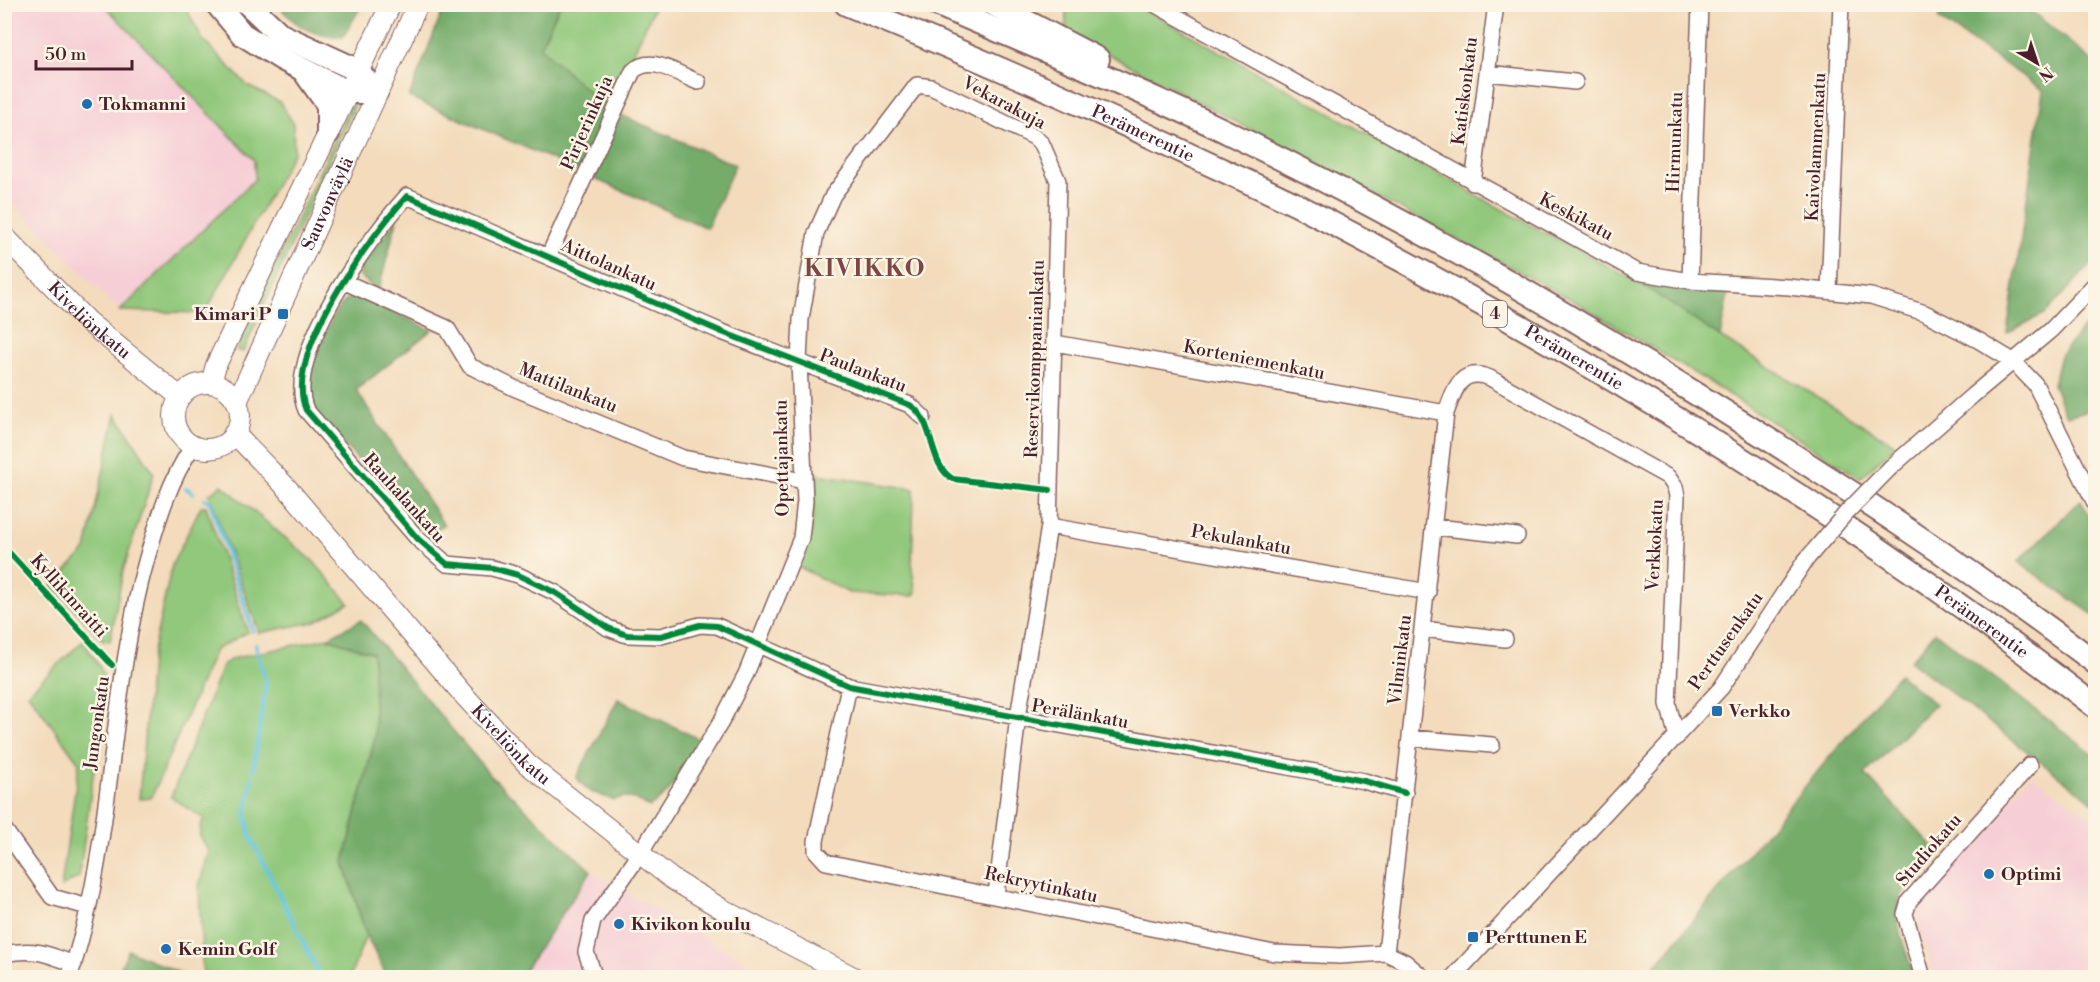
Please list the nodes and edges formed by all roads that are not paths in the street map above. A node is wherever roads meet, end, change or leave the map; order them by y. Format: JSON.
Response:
{"nodes":[{"id":1,"x":217,"y":4,"type":"edge"},
{"id":2,"x":248,"y":4,"type":"edge"},
{"id":3,"x":391,"y":4,"type":"edge"},
{"id":4,"x":418,"y":4,"type":"edge"},
{"id":5,"x":846,"y":4,"type":"edge"},
{"id":6,"x":936,"y":4,"type":"edge"},
{"id":7,"x":993,"y":4,"type":"edge"},
{"id":8,"x":1154,"y":4,"type":"edge"},
{"id":9,"x":1496,"y":4,"type":"edge"},
{"id":10,"x":1700,"y":4,"type":"edge"},
{"id":11,"x":1841,"y":4,"type":"edge"},
{"id":12,"x":303,"y":70,"type":"junction"},
{"id":13,"x":357,"y":70,"type":"junction"},
{"id":14,"x":1487,"y":73,"type":"junction"},
{"id":15,"x":698,"y":82,"type":"dead end"},
{"id":16,"x":1575,"y":82,"type":"dead end"},
{"id":17,"x":911,"y":88,"type":"joint"},
{"id":18,"x":348,"y":92,"type":"junction"},
{"id":19,"x":376,"y":92,"type":"junction"},
{"id":20,"x":1164,"y":102,"type":"junction"},
{"id":21,"x":328,"y":133,"type":"junction"},
{"id":22,"x":1058,"y":181,"type":"joint"},
{"id":23,"x":1473,"y":183,"type":"junction"},
{"id":24,"x":407,"y":196,"type":"joint"},
{"id":25,"x":4,"y":236,"type":"edge"},
{"id":26,"x":549,"y":255,"type":"junction"},
{"id":27,"x":1690,"y":281,"type":"junction"},
{"id":28,"x":345,"y":282,"type":"junction"},
{"id":29,"x":2096,"y":283,"type":"edge"},
{"id":30,"x":1829,"y":291,"type":"junction"},
{"id":31,"x":1055,"y":343,"type":"junction"},
{"id":32,"x":2013,"y":361,"type":"junction"},
{"id":33,"x":799,"y":362,"type":"junction"},
{"id":34,"x":1466,"y":378,"type":"joint"},
{"id":35,"x":211,"y":383,"type":"junction"},
{"id":36,"x":180,"y":397,"type":"junction"},
{"id":37,"x":237,"y":402,"type":"junction"},
{"id":38,"x":1446,"y":413,"type":"junction"},
{"id":39,"x":923,"y":417,"type":"dead end"},
{"id":40,"x":234,"y":433,"type":"junction"},
{"id":41,"x":194,"y":446,"type":"junction"},
{"id":42,"x":804,"y":482,"type":"junction"},
{"id":43,"x":2096,"y":505,"type":"edge"},
{"id":44,"x":1049,"y":526,"type":"junction"},
{"id":45,"x":1436,"y":527,"type":"junction"},
{"id":46,"x":1517,"y":536,"type":"dead end"},
{"id":47,"x":1428,"y":592,"type":"junction"},
{"id":48,"x":1423,"y":629,"type":"junction"},
{"id":49,"x":1505,"y":639,"type":"dead end"},
{"id":50,"x":757,"y":644,"type":"junction"},
{"id":51,"x":2096,"y":663,"type":"edge"},
{"id":52,"x":849,"y":686,"type":"junction"},
{"id":53,"x":2096,"y":707,"type":"edge"},
{"id":54,"x":1018,"y":717,"type":"junction"},
{"id":55,"x":1411,"y":738,"type":"junction"},
{"id":56,"x":1677,"y":738,"type":"junction"},
{"id":57,"x":1492,"y":745,"type":"dead end"},
{"id":58,"x":2030,"y":765,"type":"dead end"},
{"id":59,"x":1405,"y":793,"type":"junction"},
{"id":60,"x":4,"y":829,"type":"edge"},
{"id":61,"x":640,"y":854,"type":"junction"},
{"id":62,"x":996,"y":895,"type":"junction"},
{"id":63,"x":88,"y":906,"type":"junction"},
{"id":64,"x":1386,"y":953,"type":"junction"},
{"id":65,"x":4,"y":954,"type":"edge"},
{"id":66,"x":72,"y":971,"type":"edge"},
{"id":67,"x":595,"y":978,"type":"edge"},
{"id":68,"x":855,"y":978,"type":"edge"},
{"id":69,"x":1424,"y":978,"type":"edge"},
{"id":70,"x":1452,"y":978,"type":"edge"},
{"id":71,"x":1923,"y":978,"type":"edge"}],
"edges":[{"from":1,"to":12,"type":"highway"},
{"from":2,"to":13,"type":"highway"},
{"from":3,"to":13,"type":"main road","name":"Sauvonväylä"},
{"from":4,"to":19,"type":"main road","name":"Sauvonväylä"},
{"from":5,"to":53,"type":"highway","name":"Perämerentie","number":"4"},
{"from":6,"to":20,"type":"highway","name":"Perämerentie","number":"4"},
{"from":7,"to":20,"type":"highway"},
{"from":8,"to":23,"type":"street","name":"Keskikatu"},
{"from":9,"to":14,"type":"street","name":"Katiskonkatu"},
{"from":10,"to":27,"type":"street","name":"Hirmunkatu"},
{"from":11,"to":30,"type":"street","name":"Kaivolammenkatu"},
{"from":12,"to":18,"type":"highway"},
{"from":12,"to":21,"type":"highway"},
{"from":13,"to":18,"type":"main road","name":"Sauvonväylä"},
{"from":13,"to":19,"type":"highway"},
{"from":14,"to":16,"type":"street"},
{"from":14,"to":23,"type":"street","name":"Katiskonkatu"},
{"from":15,"to":26,"type":"street","name":"Pirjerinkuja"},
{"from":17,"to":22,"type":"street","name":"Vekarakuja"},
{"from":17,"to":33,"type":"street","name":"Opettajankatu"},
{"from":18,"to":19,"type":"highway"},
{"from":18,"to":21,"type":"main road","name":"Sauvonväylä"},
{"from":19,"to":37,"type":"main road","name":"Sauvonväylä"},
{"from":20,"to":51,"type":"highway","name":"Perämerentie","number":"4"},
{"from":21,"to":35,"type":"main road","name":"Sauvonväylä"},
{"from":22,"to":31,"type":"street","name":"Reservikomppaniankatu"},
{"from":23,"to":27,"type":"street","name":"Keskikatu"},
{"from":24,"to":26,"type":"street","name":"Aittolankatu"},
{"from":24,"to":28,"type":"street","name":"Rauhalankatu"},
{"from":25,"to":36,"type":"main road","name":"Kiveliönkatu"},
{"from":26,"to":33,"type":"street","name":"Aittolankatu"},
{"from":27,"to":30,"type":"street","name":"Keskikatu"},
{"from":28,"to":42,"type":"street","name":"Mattilankatu"},
{"from":28,"to":50,"type":"street","name":"Rauhalankatu"},
{"from":29,"to":32,"type":"street","name":"Perttusenkatu"},
{"from":30,"to":32,"type":"street","name":"Keskikatu"},
{"from":31,"to":38,"type":"street","name":"Korteniemenkatu"},
{"from":31,"to":44,"type":"street","name":"Reservikomppaniankatu"},
{"from":32,"to":43,"type":"street","name":"Keskikatu"},
{"from":32,"to":56,"type":"street","name":"Perttusenkatu","bridge":true},
{"from":33,"to":39,"type":"street","name":"Paulankatu"},
{"from":33,"to":42,"type":"street","name":"Opettajankatu"},
{"from":34,"to":38,"type":"street","name":"Vilminkatu"},
{"from":34,"to":56,"type":"street","name":"Verkkokatu"},
{"from":35,"to":36,"type":"main road"},
{"from":35,"to":37,"type":"main road"},
{"from":36,"to":41,"type":"main road"},
{"from":37,"to":40,"type":"main road"},
{"from":38,"to":45,"type":"street","name":"Vilminkatu"},
{"from":40,"to":41,"type":"main road"},
{"from":40,"to":61,"type":"main road","name":"Kiveliönkatu"},
{"from":41,"to":63,"type":"street","name":"Jungonkatu"},
{"from":42,"to":50,"type":"street","name":"Opettajankatu"},
{"from":44,"to":47,"type":"street","name":"Pekulankatu"},
{"from":44,"to":54,"type":"street","name":"Reservikomppaniankatu"},
{"from":45,"to":46,"type":"street"},
{"from":45,"to":47,"type":"street","name":"Vilminkatu"},
{"from":47,"to":48,"type":"street","name":"Vilminkatu"},
{"from":48,"to":49,"type":"street"},
{"from":48,"to":55,"type":"street","name":"Vilminkatu"},
{"from":50,"to":52,"type":"street","name":"Perälänkatu"},
{"from":50,"to":61,"type":"street","name":"Opettajankatu"},
{"from":52,"to":54,"type":"street","name":"Perälänkatu"},
{"from":52,"to":62,"type":"street","name":"Rekryytinkatu"},
{"from":54,"to":59,"type":"street","name":"Perälänkatu"},
{"from":54,"to":62,"type":"street","name":"Reservikomppaniankatu"},
{"from":55,"to":57,"type":"street"},
{"from":55,"to":59,"type":"street","name":"Vilminkatu"},
{"from":56,"to":70,"type":"street","name":"Perttusenkatu"},
{"from":58,"to":71,"type":"street","name":"Studiokatu"},
{"from":59,"to":64,"type":"street","name":"Vilminkatu"},
{"from":60,"to":63,"type":"street"},
{"from":61,"to":67,"type":"street","name":"Opettajankatu"},
{"from":61,"to":68,"type":"main road","name":"Kiveliönkatu"},
{"from":62,"to":64,"type":"street","name":"Rekryytinkatu"},
{"from":63,"to":66,"type":"street","name":"Jungonkatu"},
{"from":64,"to":69,"type":"street"},
{"from":65,"to":66,"type":"street"}]}
